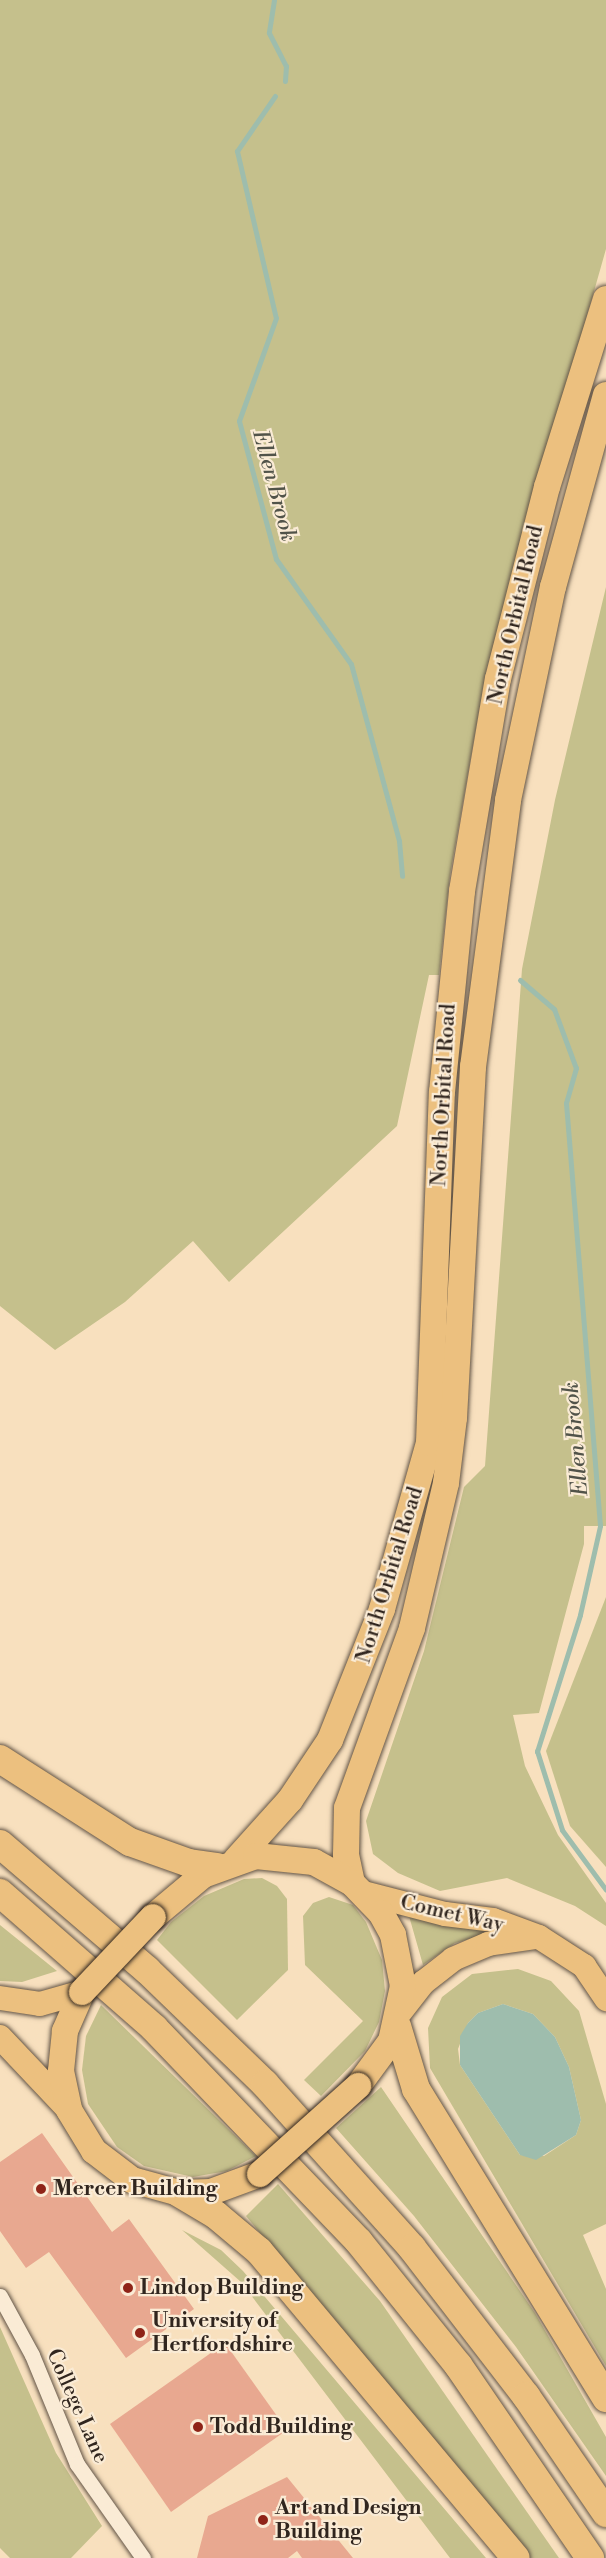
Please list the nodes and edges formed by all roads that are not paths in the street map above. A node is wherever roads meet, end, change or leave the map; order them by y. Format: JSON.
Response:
{"nodes":[{"id":1,"x":606,"y":299,"type":"edge"},
{"id":2,"x":606,"y":395,"type":"edge"},
{"id":3,"x":0,"y":1759,"type":"edge"},
{"id":4,"x":0,"y":1844,"type":"edge"},
{"id":5,"x":227,"y":1863,"type":"junction"},
{"id":6,"x":358,"y":1888,"type":"junction"},
{"id":7,"x":0,"y":1893,"type":"edge"},
{"id":8,"x":539,"y":1937,"type":"junction"},
{"id":9,"x":82,"y":1992,"type":"junction"},
{"id":10,"x":0,"y":1998,"type":"edge"},
{"id":11,"x":606,"y":1999,"type":"edge"},
{"id":12,"x":399,"y":2019,"type":"junction"},
{"id":13,"x":0,"y":2037,"type":"edge"},
{"id":14,"x":69,"y":2109,"type":"junction"},
{"id":15,"x":179,"y":2193,"type":"junction"},
{"id":16,"x":0,"y":2296,"type":"edge"},
{"id":17,"x":606,"y":2398,"type":"edge"},
{"id":18,"x":606,"y":2513,"type":"edge"},
{"id":19,"x":142,"y":2558,"type":"edge"},
{"id":20,"x":516,"y":2558,"type":"edge"},
{"id":21,"x":590,"y":2558,"type":"edge"}],
"edges":[{"from":1,"to":5,"type":"highway","name":"North Orbital Road"},
{"from":2,"to":6,"type":"highway","name":"North Orbital Road"},
{"from":3,"to":5,"type":"highway"},
{"from":4,"to":18,"type":"highway"},
{"from":5,"to":6,"type":"highway"},
{"from":5,"to":9,"type":"highway","name":"North Orbital Road","bridge":true},
{"from":6,"to":8,"type":"main road","name":"Comet Way"},
{"from":6,"to":12,"type":"highway"},
{"from":7,"to":21,"type":"highway"},
{"from":8,"to":11,"type":"main road","name":"Comet Way"},
{"from":8,"to":12,"type":"main road","name":"Comet Way"},
{"from":9,"to":10,"type":"main road"},
{"from":9,"to":14,"type":"highway"},
{"from":12,"to":15,"type":"highway","bridge":true},
{"from":12,"to":17,"type":"highway"},
{"from":13,"to":14,"type":"main road"},
{"from":14,"to":15,"type":"highway"},
{"from":15,"to":20,"type":"highway"},
{"from":16,"to":19,"type":"street","name":"College Lane"}]}
